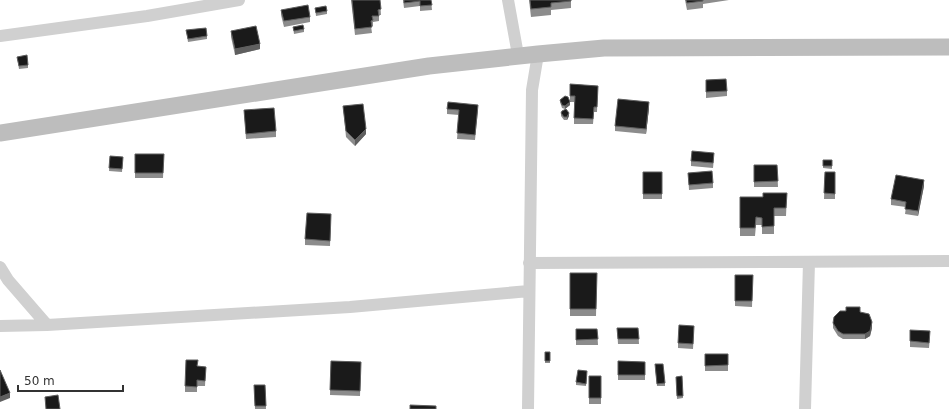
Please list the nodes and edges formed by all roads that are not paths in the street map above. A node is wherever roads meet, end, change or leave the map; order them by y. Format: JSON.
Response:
{"nodes":[{"id":1,"x":239,"y":0,"type":"edge"},
{"id":2,"x":508,"y":0,"type":"edge"},
{"id":3,"x":0,"y":36,"type":"edge"},
{"id":4,"x":949,"y":47,"type":"edge"},
{"id":5,"x":538,"y":54,"type":"junction"},
{"id":6,"x":518,"y":55,"type":"junction"},
{"id":7,"x":0,"y":133,"type":"edge"},
{"id":8,"x":949,"y":261,"type":"edge"},
{"id":9,"x":809,"y":262,"type":"junction"},
{"id":10,"x":529,"y":263,"type":"junction"},
{"id":11,"x":0,"y":267,"type":"edge"},
{"id":12,"x":529,"y":291,"type":"junction"},
{"id":13,"x":47,"y":325,"type":"junction"},
{"id":14,"x":0,"y":326,"type":"edge"},
{"id":15,"x":528,"y":409,"type":"edge"},
{"id":16,"x":805,"y":409,"type":"edge"}],
"edges":[{"from":1,"to":3,"type":"street"},
{"from":2,"to":6,"type":"street"},
{"from":4,"to":5,"type":"street"},
{"from":5,"to":6,"type":"street"},
{"from":5,"to":10,"type":"street"},
{"from":6,"to":7,"type":"street"},
{"from":8,"to":9,"type":"street"},
{"from":9,"to":10,"type":"street"},
{"from":9,"to":16,"type":"street"},
{"from":10,"to":12,"type":"street"},
{"from":11,"to":13,"type":"street"},
{"from":12,"to":13,"type":"street"},
{"from":12,"to":15,"type":"street"},
{"from":13,"to":14,"type":"street"}]}
